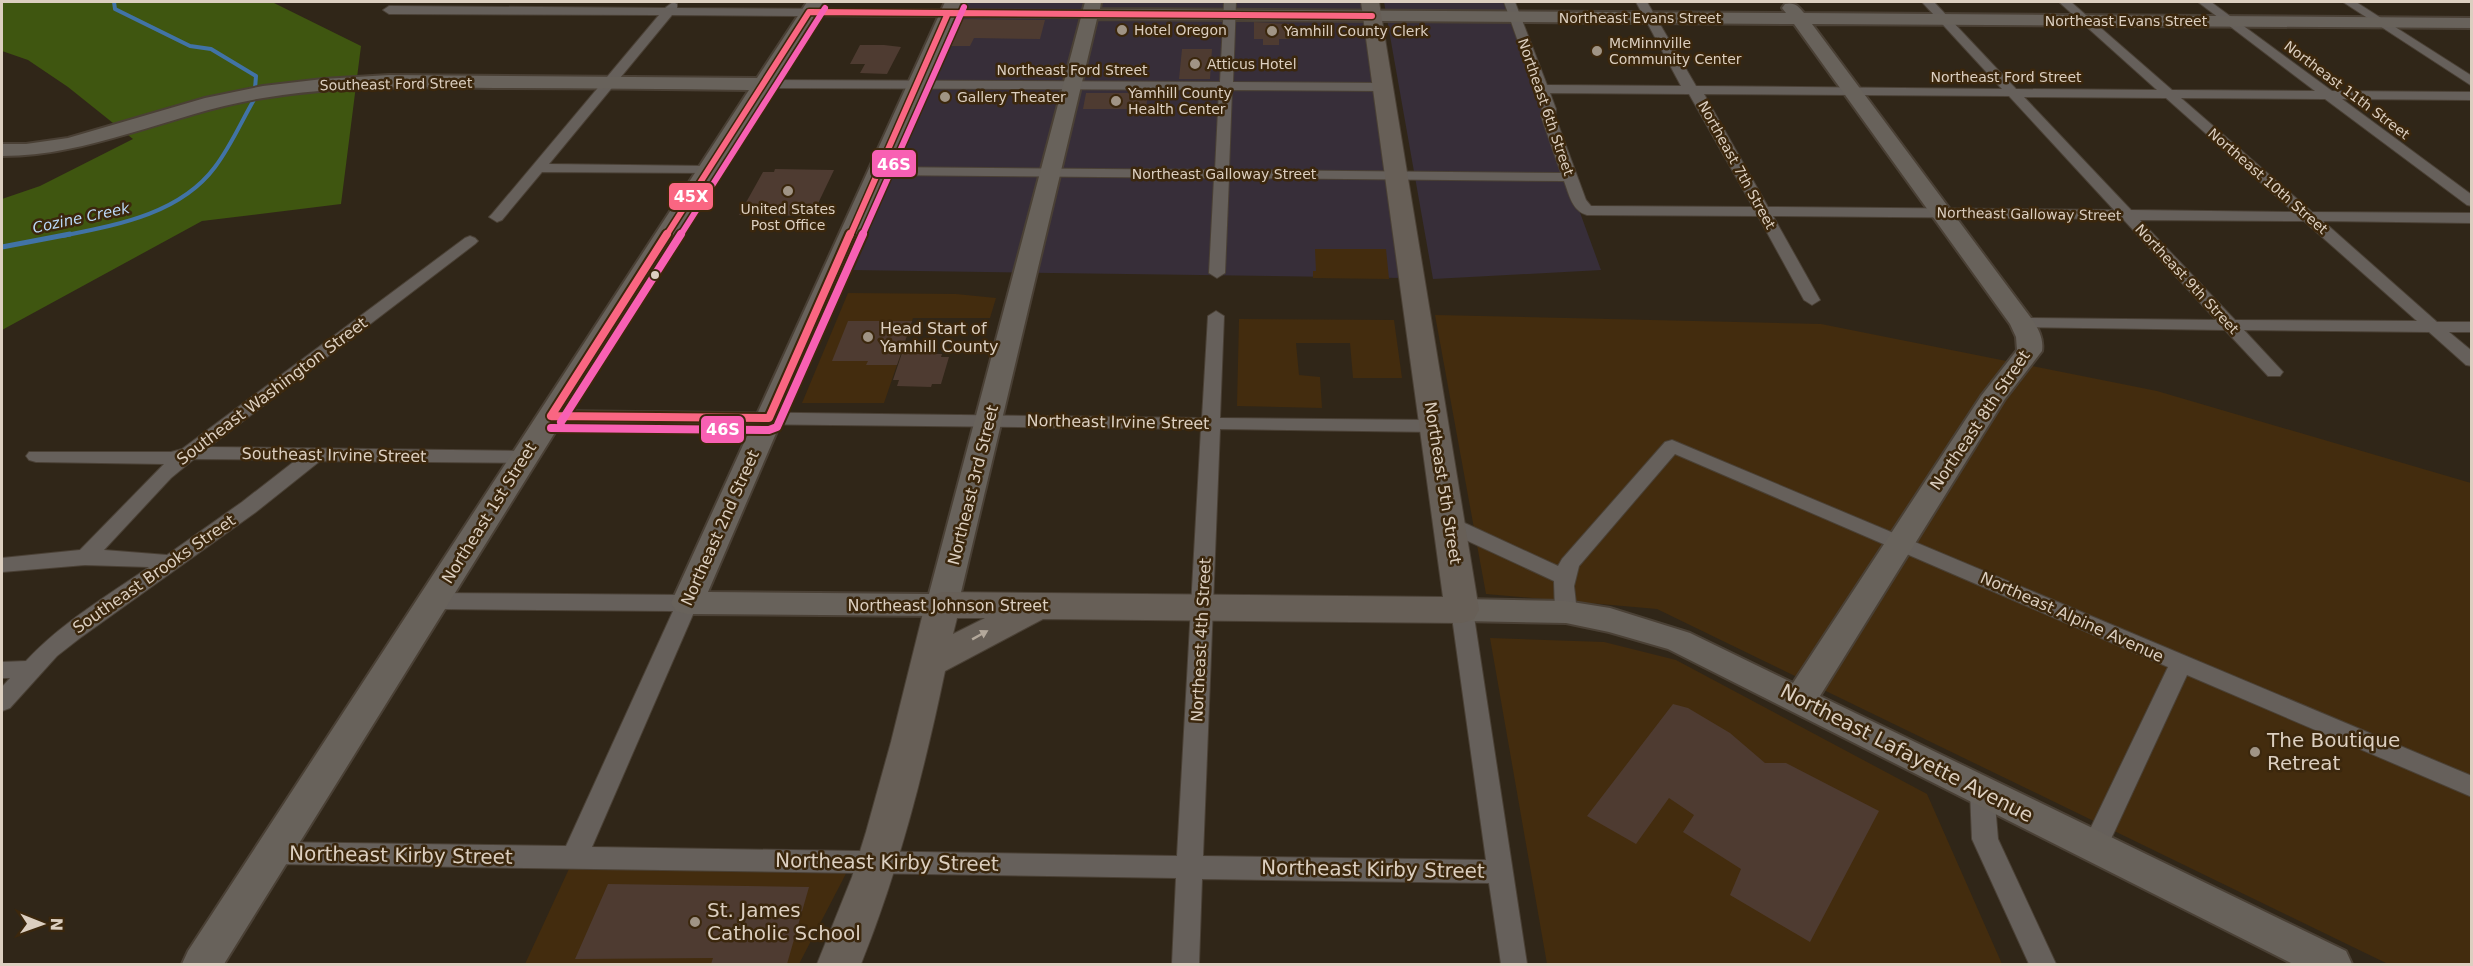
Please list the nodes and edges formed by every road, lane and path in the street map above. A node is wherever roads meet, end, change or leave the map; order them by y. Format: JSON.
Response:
{"nodes":[{"id":1,"x":541,"y":2,"type":"edge"},
{"id":2,"x":1642,"y":2,"type":"edge"},
{"id":3,"x":1786,"y":2,"type":"edge"},
{"id":4,"x":1928,"y":2,"type":"edge"},
{"id":5,"x":2065,"y":2,"type":"edge"},
{"id":6,"x":2204,"y":2,"type":"edge"},
{"id":7,"x":2349,"y":2,"type":"edge"},
{"id":8,"x":672,"y":7,"type":"edge"},
{"id":9,"x":812,"y":7,"type":"edge"},
{"id":10,"x":951,"y":7,"type":"edge"},
{"id":11,"x":1092,"y":8,"type":"edge"},
{"id":12,"x":1230,"y":8,"type":"edge"},
{"id":13,"x":1371,"y":9,"type":"edge"},
{"id":14,"x":1512,"y":9,"type":"edge"},
{"id":15,"x":388,"y":10,"type":"dead end"},
{"id":16,"x":531,"y":11,"type":"junction"},
{"id":17,"x":1651,"y":18,"type":"junction"},
{"id":18,"x":1800,"y":19,"type":"junction"},
{"id":19,"x":1945,"y":20,"type":"junction"},
{"id":20,"x":2087,"y":21,"type":"junction"},
{"id":21,"x":2231,"y":22,"type":"junction"},
{"id":22,"x":2381,"y":23,"type":"junction"},
{"id":23,"x":2472,"y":24,"type":"edge"},
{"id":24,"x":608,"y":82,"type":"junction"},
{"id":25,"x":2472,"y":82,"type":"edge"},
{"id":26,"x":762,"y":84,"type":"junction"},
{"id":27,"x":918,"y":85,"type":"junction"},
{"id":28,"x":1072,"y":85,"type":"junction"},
{"id":29,"x":1227,"y":87,"type":"junction"},
{"id":30,"x":1383,"y":87,"type":"junction"},
{"id":31,"x":1541,"y":89,"type":"junction"},
{"id":32,"x":1692,"y":90,"type":"junction"},
{"id":33,"x":1852,"y":91,"type":"junction"},
{"id":34,"x":2013,"y":92,"type":"junction"},
{"id":35,"x":2169,"y":93,"type":"junction"},
{"id":36,"x":2329,"y":94,"type":"junction"},
{"id":37,"x":2472,"y":96,"type":"edge"},
{"id":38,"x":2,"y":150,"type":"edge"},
{"id":39,"x":536,"y":168,"type":"junction"},
{"id":40,"x":707,"y":170,"type":"junction"},
{"id":41,"x":879,"y":171,"type":"junction"},
{"id":42,"x":1051,"y":173,"type":"junction"},
{"id":43,"x":1222,"y":174,"type":"junction"},
{"id":44,"x":1397,"y":176,"type":"junction"},
{"id":45,"x":1570,"y":177,"type":"junction"},
{"id":46,"x":2472,"y":202,"type":"edge"},
{"id":47,"x":1587,"y":210,"type":"joint"},
{"id":48,"x":1764,"y":212,"type":"junction"},
{"id":49,"x":1942,"y":214,"type":"junction"},
{"id":50,"x":2127,"y":215,"type":"junction"},
{"id":51,"x":496,"y":217,"type":"dead end"},
{"id":52,"x":2309,"y":217,"type":"junction"},
{"id":53,"x":2472,"y":218,"type":"edge"},
{"id":54,"x":470,"y":241,"type":"dead end"},
{"id":55,"x":1217,"y":273,"type":"dead end"},
{"id":56,"x":1812,"y":300,"type":"dead end"},
{"id":57,"x":1216,"y":316,"type":"dead end"},
{"id":58,"x":2022,"y":322,"type":"junction"},
{"id":59,"x":2230,"y":325,"type":"junction"},
{"id":60,"x":2432,"y":326,"type":"junction"},
{"id":61,"x":2472,"y":327,"type":"edge"},
{"id":62,"x":2472,"y":361,"type":"edge"},
{"id":63,"x":2274,"y":372,"type":"dead end"},
{"id":64,"x":551,"y":416,"type":"junction"},
{"id":65,"x":769,"y":418,"type":"junction"},
{"id":66,"x":989,"y":420,"type":"junction"},
{"id":67,"x":1212,"y":423,"type":"junction"},
{"id":68,"x":1434,"y":426,"type":"junction"},
{"id":69,"x":189,"y":453,"type":"junction"},
{"id":70,"x":315,"y":454,"type":"junction"},
{"id":71,"x":36,"y":456,"type":"dead end"},
{"id":72,"x":524,"y":457,"type":"junction"},
{"id":73,"x":1449,"y":524,"type":"junction"},
{"id":74,"x":1900,"y":542,"type":"junction"},
{"id":75,"x":87,"y":556,"type":"junction"},
{"id":76,"x":169,"y":562,"type":"junction"},
{"id":77,"x":2,"y":565,"type":"edge"},
{"id":78,"x":1565,"y":578,"type":"junction"},
{"id":79,"x":434,"y":601,"type":"junction"},
{"id":80,"x":687,"y":603,"type":"junction"},
{"id":81,"x":942,"y":605,"type":"junction"},
{"id":82,"x":1038,"y":606,"type":"junction"},
{"id":83,"x":1202,"y":607,"type":"junction"},
{"id":84,"x":1462,"y":610,"type":"junction"},
{"id":85,"x":1566,"y":612,"type":"junction"},
{"id":86,"x":929,"y":663,"type":"junction"},
{"id":87,"x":2181,"y":664,"type":"junction"},
{"id":88,"x":30,"y":669,"type":"junction"},
{"id":89,"x":2,"y":670,"type":"edge"},
{"id":90,"x":1800,"y":700,"type":"junction"},
{"id":91,"x":2,"y":702,"type":"edge"},
{"id":92,"x":2472,"y":788,"type":"edge"},
{"id":93,"x":1982,"y":792,"type":"junction"},
{"id":94,"x":2095,"y":846,"type":"junction"},
{"id":95,"x":273,"y":853,"type":"junction"},
{"id":96,"x":574,"y":858,"type":"junction"},
{"id":97,"x":878,"y":862,"type":"junction"},
{"id":98,"x":1190,"y":865,"type":"junction"},
{"id":99,"x":1501,"y":872,"type":"junction"},
{"id":100,"x":202,"y":964,"type":"edge"},
{"id":101,"x":839,"y":964,"type":"edge"},
{"id":102,"x":1185,"y":964,"type":"edge"},
{"id":103,"x":1514,"y":964,"type":"edge"},
{"id":104,"x":2043,"y":964,"type":"edge"},
{"id":105,"x":2332,"y":964,"type":"edge"}],
"edges":[{"from":1,"to":16,"type":"street"},
{"from":2,"to":17,"type":"street","name":"Northeast 7th Street"},
{"from":3,"to":18,"type":"street","name":"Northeast 8th Street"},
{"from":4,"to":19,"type":"street","name":"Northeast 9th Street"},
{"from":5,"to":20,"type":"street","name":"Northeast 10th Street"},
{"from":6,"to":21,"type":"street","name":"Northeast 11th Street"},
{"from":7,"to":22,"type":"street"},
{"from":8,"to":9,"type":"street","name":"Northeast Evans Street"},
{"from":8,"to":16,"type":"street","name":"Northeast Evans Street"},
{"from":8,"to":24,"type":"street"},
{"from":9,"to":10,"type":"street","name":"Northeast Evans Street"},
{"from":9,"to":26,"type":"street","name":"Northeast 1st Street"},
{"from":10,"to":11,"type":"street","name":"Northeast Evans Street"},
{"from":10,"to":27,"type":"street","name":"Northeast 2nd Street"},
{"from":11,"to":12,"type":"street","name":"Northeast Evans Street"},
{"from":11,"to":28,"type":"street","name":"Northeast 3rd Street"},
{"from":12,"to":13,"type":"street","name":"Northeast Evans Street"},
{"from":12,"to":29,"type":"street"},
{"from":13,"to":14,"type":"street","name":"Northeast Evans Street"},
{"from":13,"to":30,"type":"main road","name":"Northeast 5th Street"},
{"from":14,"to":17,"type":"street","name":"Northeast Evans Street"},
{"from":14,"to":31,"type":"street","name":"Northeast 6th Street"},
{"from":15,"to":16,"type":"street","name":"Northeast Evans Street"},
{"from":17,"to":18,"type":"street","name":"Northeast Evans Street"},
{"from":17,"to":32,"type":"street","name":"Northeast 7th Street"},
{"from":18,"to":19,"type":"street","name":"Northeast Evans Street"},
{"from":18,"to":33,"type":"street","name":"Northeast 8th Street"},
{"from":19,"to":20,"type":"street","name":"Northeast Evans Street"},
{"from":19,"to":34,"type":"street","name":"Northeast 9th Street"},
{"from":20,"to":21,"type":"street","name":"Northeast Evans Street"},
{"from":20,"to":35,"type":"street","name":"Northeast 10th Street"},
{"from":21,"to":22,"type":"street","name":"Northeast Evans Street"},
{"from":21,"to":36,"type":"street","name":"Northeast 11th Street"},
{"from":22,"to":23,"type":"street","name":"Northeast Evans Street"},
{"from":22,"to":25,"type":"street"},
{"from":24,"to":26,"type":"street","name":"Southeast Ford Street"},
{"from":24,"to":38,"type":"street","name":"Southeast Ford Street"},
{"from":24,"to":39,"type":"street"},
{"from":26,"to":27,"type":"street","name":"Northeast Ford Street"},
{"from":26,"to":40,"type":"street","name":"Northeast 1st Street"},
{"from":27,"to":28,"type":"street","name":"Northeast Ford Street"},
{"from":27,"to":41,"type":"street","name":"Northeast 2nd Street"},
{"from":28,"to":29,"type":"street","name":"Northeast Ford Street"},
{"from":28,"to":42,"type":"street","name":"Northeast 3rd Street"},
{"from":29,"to":30,"type":"street","name":"Northeast Ford Street"},
{"from":29,"to":43,"type":"street"},
{"from":30,"to":44,"type":"main road","name":"Northeast 5th Street"},
{"from":31,"to":32,"type":"street","name":"Northeast Ford Street"},
{"from":31,"to":45,"type":"street","name":"Northeast 6th Street"},
{"from":32,"to":33,"type":"street","name":"Northeast Ford Street"},
{"from":32,"to":48,"type":"street","name":"Northeast 7th Street"},
{"from":33,"to":34,"type":"street","name":"Northeast Ford Street"},
{"from":33,"to":49,"type":"street","name":"Northeast 8th Street"},
{"from":34,"to":35,"type":"street","name":"Northeast Ford Street"},
{"from":34,"to":50,"type":"street","name":"Northeast 9th Street"},
{"from":35,"to":36,"type":"street","name":"Northeast Ford Street"},
{"from":35,"to":52,"type":"street","name":"Northeast 10th Street"},
{"from":36,"to":37,"type":"street","name":"Northeast Ford Street"},
{"from":36,"to":46,"type":"street","name":"Northeast 11th Street"},
{"from":39,"to":40,"type":"street"},
{"from":39,"to":51,"type":"street"},
{"from":40,"to":64,"type":"street","name":"Northeast 1st Street"},
{"from":41,"to":42,"type":"street","name":"Northeast Galloway Street"},
{"from":41,"to":65,"type":"street","name":"Northeast 2nd Street"},
{"from":42,"to":43,"type":"street","name":"Northeast Galloway Street"},
{"from":42,"to":66,"type":"street","name":"Northeast 3rd Street"},
{"from":43,"to":44,"type":"street","name":"Northeast Galloway Street"},
{"from":43,"to":55,"type":"street"},
{"from":44,"to":45,"type":"street","name":"Northeast Galloway Street"},
{"from":44,"to":68,"type":"main road","name":"Northeast 5th Street"},
{"from":45,"to":47,"type":"street","name":"Northeast 6th Street"},
{"from":47,"to":48,"type":"street","name":"Northeast Galloway Street"},
{"from":48,"to":49,"type":"street","name":"Northeast Galloway Street"},
{"from":48,"to":56,"type":"street","name":"Northeast 7th Street"},
{"from":49,"to":50,"type":"street","name":"Northeast Galloway Street"},
{"from":49,"to":58,"type":"street","name":"Northeast 8th Street"},
{"from":50,"to":52,"type":"street","name":"Northeast Galloway Street"},
{"from":50,"to":59,"type":"street","name":"Northeast 9th Street"},
{"from":52,"to":53,"type":"street","name":"Northeast Galloway Street"},
{"from":52,"to":60,"type":"street","name":"Northeast 10th Street"},
{"from":54,"to":69,"type":"street","name":"Southeast Washington Street"},
{"from":57,"to":67,"type":"street","name":"Northeast 4th Street"},
{"from":58,"to":59,"type":"street"},
{"from":58,"to":74,"type":"street","name":"Northeast 8th Street"},
{"from":59,"to":60,"type":"street"},
{"from":59,"to":63,"type":"street","name":"Northeast 9th Street"},
{"from":60,"to":61,"type":"street"},
{"from":60,"to":62,"type":"street","name":"Northeast 10th Street"},
{"from":64,"to":65,"type":"street","name":"Northeast Irvine Street"},
{"from":64,"to":72,"type":"street","name":"Northeast 1st Street"},
{"from":65,"to":66,"type":"street","name":"Northeast Irvine Street"},
{"from":65,"to":80,"type":"street","name":"Northeast 2nd Street"},
{"from":66,"to":67,"type":"street","name":"Northeast Irvine Street"},
{"from":66,"to":81,"type":"street","name":"Northeast 3rd Street"},
{"from":67,"to":68,"type":"street","name":"Northeast Irvine Street"},
{"from":67,"to":83,"type":"street","name":"Northeast 4th Street"},
{"from":68,"to":73,"type":"main road","name":"Northeast 5th Street"},
{"from":69,"to":70,"type":"street","name":"Southeast Irvine Street"},
{"from":69,"to":71,"type":"street","name":"Southeast Irvine Street"},
{"from":69,"to":75,"type":"street","name":"Southeast Washington Street"},
{"from":70,"to":72,"type":"street","name":"Southeast Irvine Street"},
{"from":70,"to":76,"type":"street","name":"Southeast Brooks Street"},
{"from":72,"to":79,"type":"street","name":"Northeast 1st Street"},
{"from":73,"to":78,"type":"street"},
{"from":73,"to":84,"type":"main road","name":"Northeast 5th Street"},
{"from":74,"to":78,"type":"street","name":"Northeast Alpine Avenue"},
{"from":74,"to":87,"type":"street","name":"Northeast Alpine Avenue"},
{"from":74,"to":90,"type":"street","name":"Northeast 8th Street"},
{"from":75,"to":76,"type":"street"},
{"from":75,"to":77,"type":"street"},
{"from":76,"to":88,"type":"street","name":"Southeast Brooks Street"},
{"from":78,"to":85,"type":"street"},
{"from":79,"to":80,"type":"street","name":"Northeast Johnson Street"},
{"from":79,"to":95,"type":"street","name":"Northeast 1st Street"},
{"from":80,"to":81,"type":"street","name":"Northeast Johnson Street"},
{"from":80,"to":96,"type":"street","name":"Northeast 2nd Street"},
{"from":81,"to":82,"type":"main road","name":"Northeast Johnson Street"},
{"from":81,"to":86,"type":"main road","name":"Northeast 3rd Street"},
{"from":82,"to":83,"type":"main road","name":"Northeast Johnson Street"},
{"from":86,"to":82,"type":"main road","one_way":true},
{"from":83,"to":84,"type":"main road","name":"Northeast Johnson Street"},
{"from":83,"to":98,"type":"street","name":"Northeast 4th Street"},
{"from":84,"to":85,"type":"street","name":"Northeast Lafayette Avenue"},
{"from":84,"to":99,"type":"street","name":"Northeast 5th Street"},
{"from":85,"to":90,"type":"street","name":"Northeast Lafayette Avenue"},
{"from":86,"to":97,"type":"main road","name":"Northeast 3rd Street"},
{"from":87,"to":92,"type":"street","name":"Northeast Alpine Avenue"},
{"from":87,"to":94,"type":"street"},
{"from":88,"to":89,"type":"street"},
{"from":88,"to":91,"type":"street","name":"Southeast Brooks Street"},
{"from":90,"to":93,"type":"street","name":"Northeast Lafayette Avenue"},
{"from":93,"to":94,"type":"street","name":"Northeast Lafayette Avenue"},
{"from":93,"to":104,"type":"street"},
{"from":94,"to":105,"type":"street","name":"Northeast Lafayette Avenue"},
{"from":95,"to":96,"type":"street","name":"Northeast Kirby Street"},
{"from":95,"to":100,"type":"street","name":"Northeast 1st Street"},
{"from":96,"to":97,"type":"street","name":"Northeast Kirby Street"},
{"from":97,"to":98,"type":"street","name":"Northeast Kirby Street"},
{"from":97,"to":101,"type":"main road","name":"Northeast 3rd Street"},
{"from":98,"to":99,"type":"street","name":"Northeast Kirby Street"},
{"from":98,"to":102,"type":"street","name":"Northeast 4th Street"},
{"from":99,"to":103,"type":"street","name":"Northeast 5th Street"}]}
